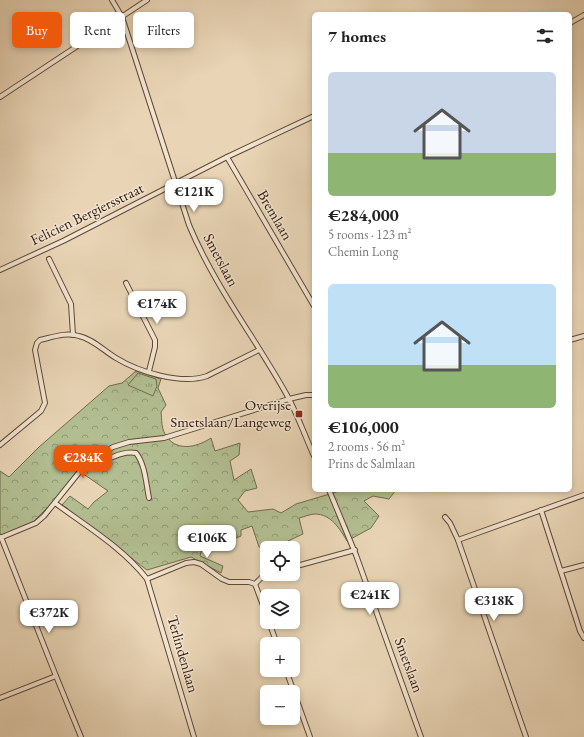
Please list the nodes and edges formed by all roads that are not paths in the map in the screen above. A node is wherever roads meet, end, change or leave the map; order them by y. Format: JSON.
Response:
{"nodes":[{"id":1,"x":112,"y":0,"type":"edge"},
{"id":2,"x":147,"y":0,"type":"edge"},
{"id":3,"x":119,"y":12,"type":"edge"},
{"id":4,"x":125,"y":15,"type":"edge"},
{"id":5,"x":584,"y":15,"type":"edge"},
{"id":6,"x":572,"y":22,"type":"edge"},
{"id":7,"x":125,"y":26,"type":"edge"},
{"id":8,"x":75,"y":48,"type":"edge"},
{"id":9,"x":0,"y":97,"type":"edge"},
{"id":10,"x":312,"y":117,"type":"edge"},
{"id":11,"x":227,"y":157,"type":"junction"},
{"id":12,"x":176,"y":183,"type":"junction"},
{"id":13,"x":48,"y":259,"type":"dead end"},
{"id":14,"x":0,"y":270,"type":"edge"},
{"id":15,"x":126,"y":283,"type":"dead end"},
{"id":16,"x":312,"y":303,"type":"edge"},
{"id":17,"x":73,"y":335,"type":"junction"},
{"id":18,"x":584,"y":336,"type":"edge"},
{"id":19,"x":572,"y":339,"type":"edge"},
{"id":20,"x":259,"y":350,"type":"junction"},
{"id":21,"x":149,"y":372,"type":"junction"},
{"id":22,"x":312,"y":395,"type":"edge"},
{"id":23,"x":289,"y":399,"type":"junction"},
{"id":24,"x":0,"y":445,"type":"edge"},
{"id":25,"x":312,"y":451,"type":"edge"},
{"id":26,"x":85,"y":466,"type":"junction"},
{"id":27,"x":330,"y":492,"type":"edge"},
{"id":28,"x":584,"y":495,"type":"edge"},
{"id":29,"x":149,"y":498,"type":"dead end"},
{"id":30,"x":55,"y":503,"type":"junction"},
{"id":31,"x":541,"y":510,"type":"junction"},
{"id":32,"x":445,"y":517,"type":"dead end"},
{"id":33,"x":1,"y":538,"type":"edge"},
{"id":34,"x":458,"y":540,"type":"junction"},
{"id":35,"x":355,"y":550,"type":"junction"},
{"id":36,"x":300,"y":565,"type":"edge"},
{"id":37,"x":584,"y":565,"type":"edge"},
{"id":38,"x":561,"y":571,"type":"junction"},
{"id":39,"x":147,"y":579,"type":"junction"},
{"id":40,"x":260,"y":579,"type":"edge"},
{"id":41,"x":255,"y":584,"type":"junction"},
{"id":42,"x":260,"y":597,"type":"edge"},
{"id":43,"x":584,"y":638,"type":"edge"},
{"id":44,"x":56,"y":676,"type":"junction"},
{"id":45,"x":289,"y":677,"type":"edge"},
{"id":46,"x":0,"y":698,"type":"edge"},
{"id":47,"x":81,"y":737,"type":"edge"},
{"id":48,"x":194,"y":737,"type":"edge"},
{"id":49,"x":310,"y":737,"type":"edge"},
{"id":50,"x":422,"y":737,"type":"edge"},
{"id":51,"x":526,"y":737,"type":"edge"}],
"edges":[{"from":1,"to":3,"type":"street","name":"Smetslaan"},
{"from":2,"to":4,"type":"street"},
{"from":5,"to":6,"type":"street"},
{"from":7,"to":12,"type":"street","name":"Smetslaan"},
{"from":8,"to":9,"type":"street"},
{"from":10,"to":11,"type":"street","name":"Felicien Bergiersstraat"},
{"from":11,"to":12,"type":"street","name":"Felicien Bergiersstraat"},
{"from":11,"to":16,"type":"street","name":"Bremlaan"},
{"from":12,"to":14,"type":"street","name":"Felicien Bergiersstraat"},
{"from":12,"to":20,"type":"street","name":"Smetslaan"},
{"from":13,"to":17,"type":"street"},
{"from":15,"to":21,"type":"street"},
{"from":17,"to":21,"type":"street"},
{"from":17,"to":24,"type":"street"},
{"from":18,"to":19,"type":"street"},
{"from":20,"to":21,"type":"street"},
{"from":20,"to":23,"type":"street","name":"Smetslaan"},
{"from":22,"to":23,"type":"street"},
{"from":23,"to":25,"type":"street","name":"Smetslaan"},
{"from":23,"to":26,"type":"street"},
{"from":26,"to":29,"type":"street"},
{"from":26,"to":30,"type":"street"},
{"from":27,"to":35,"type":"street","name":"Smetslaan"},
{"from":28,"to":31,"type":"street"},
{"from":30,"to":33,"type":"street"},
{"from":30,"to":39,"type":"street"},
{"from":31,"to":34,"type":"street"},
{"from":31,"to":38,"type":"street"},
{"from":32,"to":34,"type":"street"},
{"from":33,"to":44,"type":"street"},
{"from":34,"to":51,"type":"street"},
{"from":35,"to":36,"type":"street"},
{"from":35,"to":50,"type":"street","name":"Smetslaan"},
{"from":37,"to":38,"type":"street"},
{"from":38,"to":43,"type":"street"},
{"from":39,"to":41,"type":"street"},
{"from":39,"to":48,"type":"street","name":"Terlindenlaan"},
{"from":40,"to":41,"type":"street"},
{"from":41,"to":42,"type":"street"},
{"from":44,"to":46,"type":"street"},
{"from":44,"to":47,"type":"street"},
{"from":45,"to":49,"type":"street"}]}
